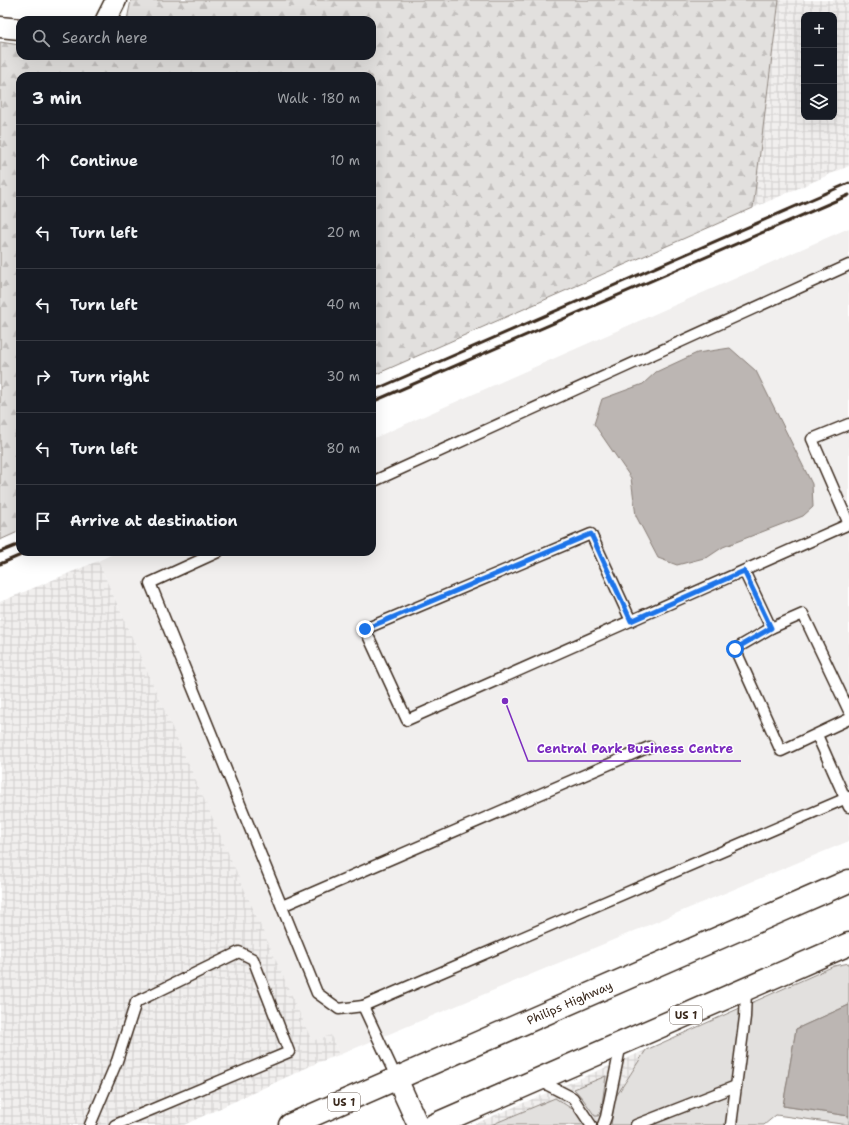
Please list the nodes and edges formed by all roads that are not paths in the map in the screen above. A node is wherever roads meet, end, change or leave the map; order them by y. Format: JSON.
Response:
{"nodes":[{"id":1,"x":116,"y":0,"type":"edge"},
{"id":2,"x":108,"y":16,"type":"edge"},
{"id":3,"x":0,"y":27,"type":"edge"},
{"id":4,"x":16,"y":29,"type":"edge"},
{"id":5,"x":849,"y":265,"type":"edge"},
{"id":6,"x":849,"y":424,"type":"edge"},
{"id":7,"x":376,"y":480,"type":"edge"},
{"id":8,"x":849,"y":524,"type":"edge"},
{"id":9,"x":209,"y":556,"type":"edge"},
{"id":10,"x":744,"y":571,"type":"junction"},
{"id":11,"x":631,"y":621,"type":"junction"},
{"id":12,"x":771,"y":628,"type":"junction"},
{"id":13,"x":849,"y":711,"type":"edge"},
{"id":14,"x":849,"y":719,"type":"edge"},
{"id":15,"x":817,"y":735,"type":"junction"},
{"id":16,"x":649,"y":747,"type":"dead end"},
{"id":17,"x":848,"y":801,"type":"edge"},
{"id":18,"x":849,"y":881,"type":"edge"},
{"id":19,"x":282,"y":906,"type":"junction"},
{"id":20,"x":849,"y":944,"type":"edge"},
{"id":21,"x":746,"y":989,"type":"junction"},
{"id":22,"x":362,"y":1006,"type":"junction"},
{"id":23,"x":621,"y":1044,"type":"junction"},
{"id":24,"x":397,"y":1078,"type":"junction"},
{"id":25,"x":538,"y":1080,"type":"junction"},
{"id":26,"x":736,"y":1086,"type":"junction"},
{"id":27,"x":90,"y":1125,"type":"edge"},
{"id":28,"x":115,"y":1125,"type":"edge"},
{"id":29,"x":290,"y":1125,"type":"edge"},
{"id":30,"x":418,"y":1125,"type":"edge"},
{"id":31,"x":434,"y":1125,"type":"edge"},
{"id":32,"x":592,"y":1125,"type":"edge"},
{"id":33,"x":603,"y":1125,"type":"edge"},
{"id":34,"x":636,"y":1125,"type":"edge"},
{"id":35,"x":731,"y":1125,"type":"edge"}],
"edges":[{"from":1,"to":2,"type":"street"},
{"from":3,"to":4,"type":"street"},
{"from":5,"to":7,"type":"lane"},
{"from":6,"to":8,"type":"lane"},
{"from":8,"to":10,"type":"lane"},
{"from":9,"to":19,"type":"lane"},
{"from":10,"to":11,"type":"lane"},
{"from":10,"to":12,"type":"lane"},
{"from":11,"to":11,"type":"lane"},
{"from":12,"to":13,"type":"lane"},
{"from":12,"to":15,"type":"lane"},
{"from":14,"to":15,"type":"lane"},
{"from":15,"to":17,"type":"lane"},
{"from":16,"to":19,"type":"lane"},
{"from":17,"to":22,"type":"lane"},
{"from":18,"to":24,"type":"main road","name":"Philips Highway","number":"US 1"},
{"from":19,"to":22,"type":"lane"},
{"from":20,"to":21,"type":"main road","number":"US 1"},
{"from":21,"to":23,"type":"main road","number":"US 1"},
{"from":21,"to":26,"type":"lane"},
{"from":22,"to":24,"type":"lane"},
{"from":23,"to":25,"type":"main road","number":"US 1"},
{"from":23,"to":33,"type":"lane"},
{"from":24,"to":29,"type":"main road","name":"Philips Highway","number":"US 1"},
{"from":24,"to":30,"type":"street"},
{"from":25,"to":31,"type":"main road","number":"US 1"},
{"from":25,"to":32,"type":"lane"},
{"from":26,"to":34,"type":"lane"},
{"from":26,"to":35,"type":"lane"},
{"from":27,"to":28,"type":"lane"}]}
